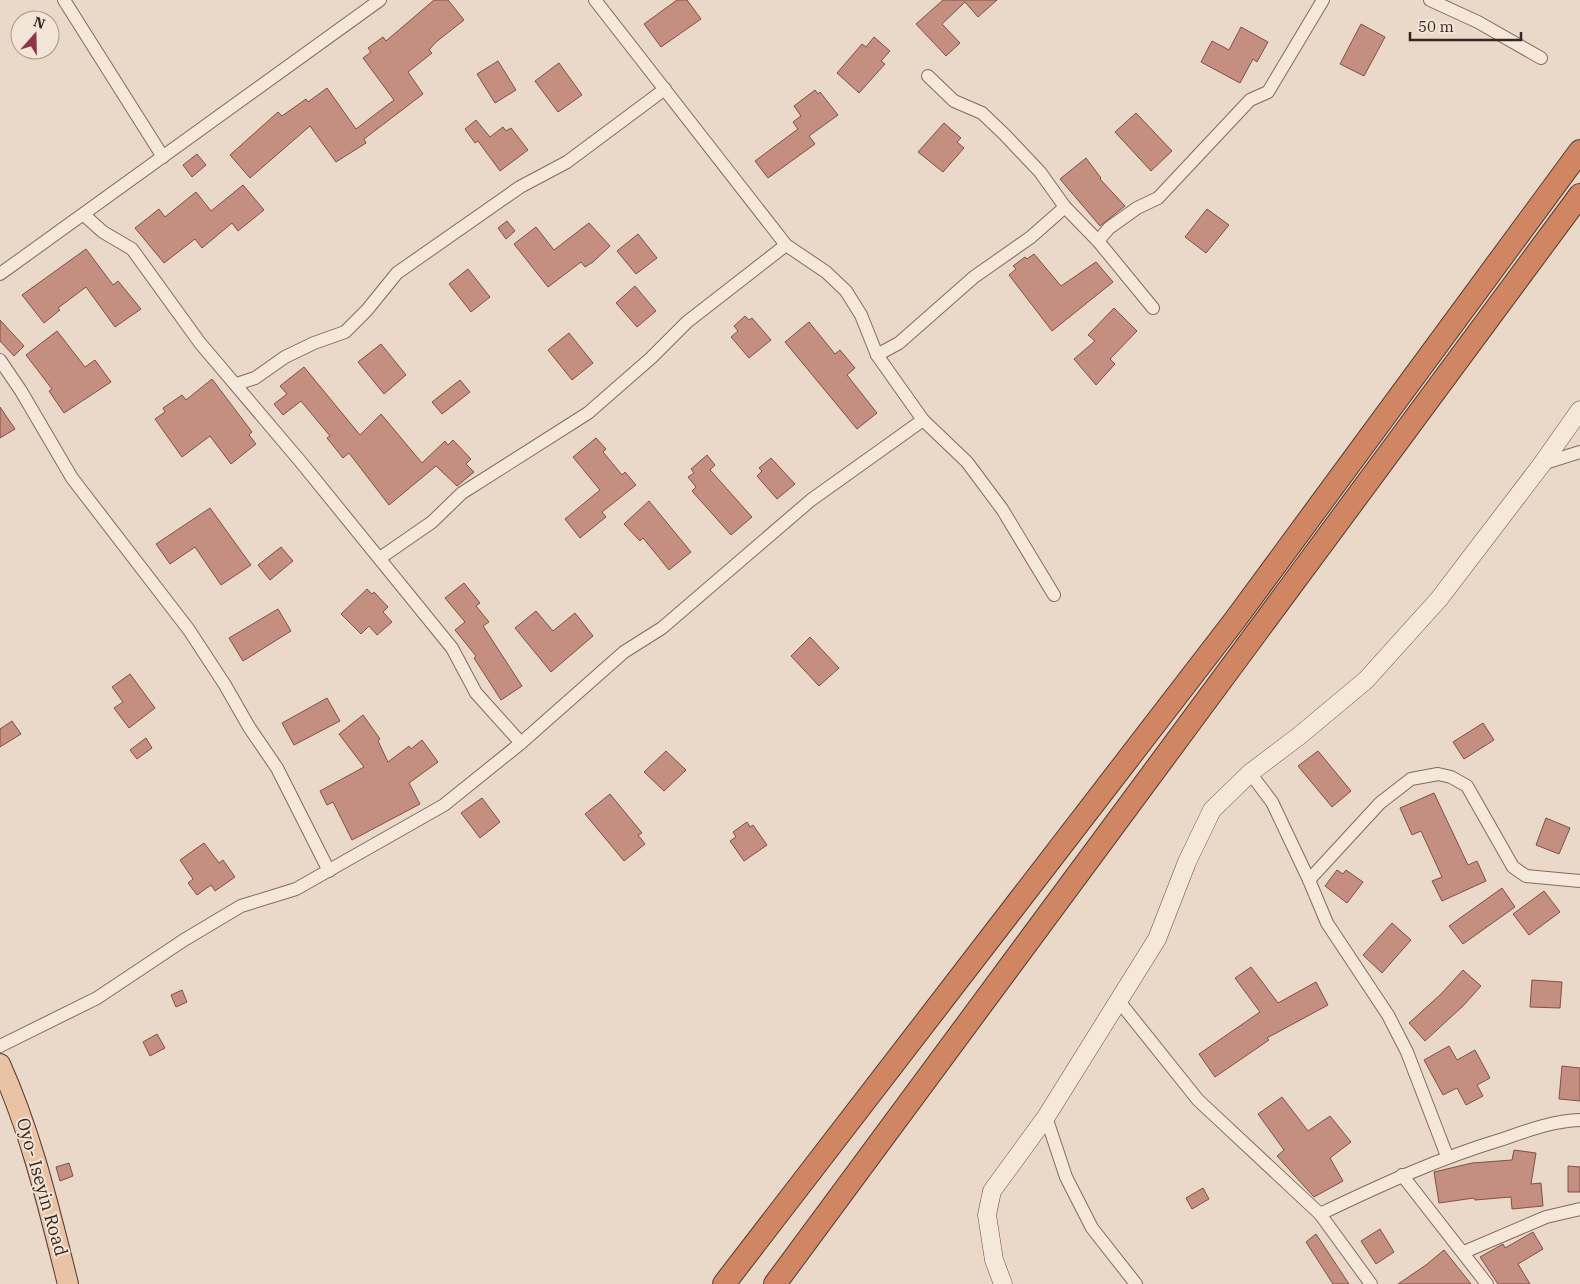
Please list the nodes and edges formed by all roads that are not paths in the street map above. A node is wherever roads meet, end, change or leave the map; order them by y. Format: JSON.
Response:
{"nodes":[{"id":1,"x":64,"y":0,"type":"edge"},
{"id":2,"x":380,"y":0,"type":"edge"},
{"id":3,"x":595,"y":0,"type":"edge"},
{"id":4,"x":1323,"y":0,"type":"edge"},
{"id":5,"x":1430,"y":0,"type":"edge"},
{"id":6,"x":1541,"y":58,"type":"dead end"},
{"id":7,"x":928,"y":76,"type":"dead end"},
{"id":8,"x":665,"y":89,"type":"junction"},
{"id":9,"x":1580,"y":151,"type":"edge"},
{"id":10,"x":163,"y":157,"type":"junction"},
{"id":11,"x":1580,"y":195,"type":"edge"},
{"id":12,"x":1065,"y":206,"type":"junction"},
{"id":13,"x":84,"y":215,"type":"junction"},
{"id":14,"x":1098,"y":241,"type":"junction"},
{"id":15,"x":786,"y":245,"type":"junction"},
{"id":16,"x":0,"y":274,"type":"edge"},
{"id":17,"x":1153,"y":308,"type":"dead end"},
{"id":18,"x":877,"y":355,"type":"junction"},
{"id":19,"x":0,"y":360,"type":"edge"},
{"id":20,"x":236,"y":384,"type":"junction"},
{"id":21,"x":1580,"y":410,"type":"edge"},
{"id":22,"x":923,"y":420,"type":"junction"},
{"id":23,"x":1580,"y":452,"type":"edge"},
{"id":24,"x":1542,"y":464,"type":"junction"},
{"id":25,"x":380,"y":558,"type":"junction"},
{"id":26,"x":1054,"y":595,"type":"dead end"},
{"id":27,"x":521,"y":743,"type":"junction"},
{"id":28,"x":1250,"y":773,"type":"junction"},
{"id":29,"x":329,"y":871,"type":"junction"},
{"id":30,"x":1309,"y":880,"type":"junction"},
{"id":31,"x":1580,"y":881,"type":"edge"},
{"id":32,"x":1118,"y":1000,"type":"junction"},
{"id":33,"x":0,"y":1046,"type":"edge"},
{"id":34,"x":0,"y":1064,"type":"edge"},
{"id":35,"x":1046,"y":1117,"type":"junction"},
{"id":36,"x":1580,"y":1120,"type":"edge"},
{"id":37,"x":1447,"y":1156,"type":"junction"},
{"id":38,"x":1402,"y":1174,"type":"junction"},
{"id":39,"x":1580,"y":1210,"type":"edge"},
{"id":40,"x":1320,"y":1214,"type":"junction"},
{"id":41,"x":1464,"y":1252,"type":"junction"},
{"id":42,"x":68,"y":1284,"type":"edge"},
{"id":43,"x":724,"y":1284,"type":"edge"},
{"id":44,"x":775,"y":1284,"type":"edge"},
{"id":45,"x":1003,"y":1284,"type":"edge"},
{"id":46,"x":1136,"y":1284,"type":"edge"},
{"id":47,"x":1371,"y":1284,"type":"edge"},
{"id":48,"x":1487,"y":1284,"type":"edge"}],
"edges":[{"from":1,"to":10,"type":"street"},
{"from":2,"to":10,"type":"street"},
{"from":3,"to":8,"type":"street"},
{"from":4,"to":14,"type":"street"},
{"from":5,"to":6,"type":"street"},
{"from":7,"to":12,"type":"street"},
{"from":8,"to":15,"type":"street"},
{"from":8,"to":20,"type":"street"},
{"from":9,"to":43,"type":"highway"},
{"from":10,"to":13,"type":"street"},
{"from":11,"to":44,"type":"highway"},
{"from":12,"to":14,"type":"street"},
{"from":12,"to":18,"type":"street"},
{"from":13,"to":16,"type":"street"},
{"from":13,"to":20,"type":"street"},
{"from":14,"to":17,"type":"street"},
{"from":15,"to":18,"type":"street"},
{"from":15,"to":25,"type":"street"},
{"from":18,"to":22,"type":"street"},
{"from":19,"to":29,"type":"street"},
{"from":20,"to":25,"type":"street"},
{"from":21,"to":24,"type":"street"},
{"from":22,"to":26,"type":"street"},
{"from":22,"to":27,"type":"street"},
{"from":23,"to":24,"type":"street"},
{"from":24,"to":28,"type":"street"},
{"from":25,"to":27,"type":"street"},
{"from":27,"to":29,"type":"street"},
{"from":28,"to":30,"type":"street"},
{"from":28,"to":32,"type":"street"},
{"from":29,"to":33,"type":"street"},
{"from":30,"to":31,"type":"street"},
{"from":30,"to":37,"type":"street"},
{"from":32,"to":35,"type":"street"},
{"from":32,"to":40,"type":"street"},
{"from":34,"to":42,"type":"main road","name":"Oyo- Iseyin Road"},
{"from":35,"to":45,"type":"street"},
{"from":35,"to":46,"type":"street"},
{"from":36,"to":37,"type":"street"},
{"from":37,"to":38,"type":"street"},
{"from":38,"to":40,"type":"street"},
{"from":38,"to":41,"type":"street"},
{"from":39,"to":41,"type":"street"},
{"from":40,"to":47,"type":"street"},
{"from":41,"to":48,"type":"street"}]}
